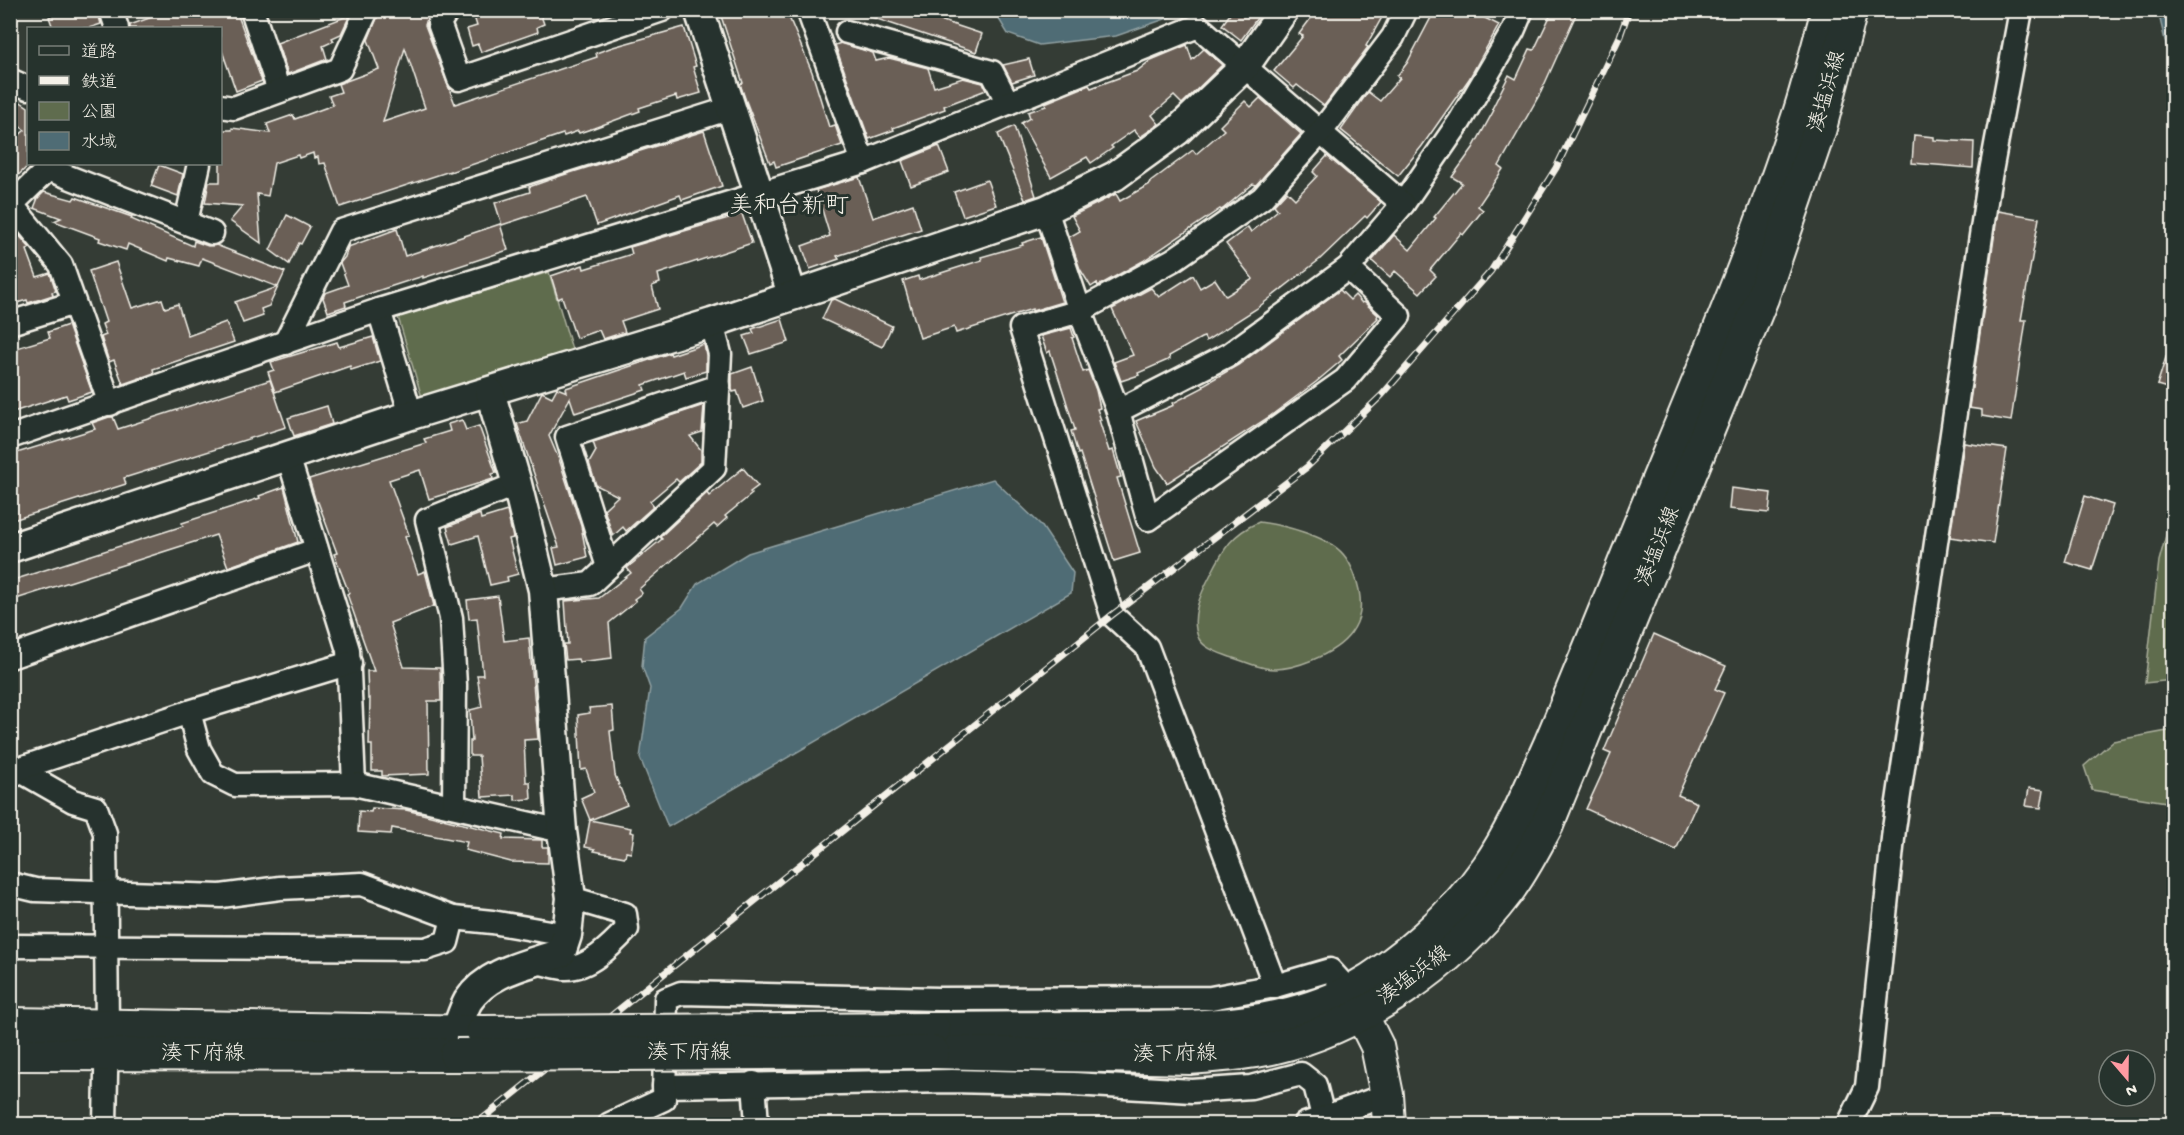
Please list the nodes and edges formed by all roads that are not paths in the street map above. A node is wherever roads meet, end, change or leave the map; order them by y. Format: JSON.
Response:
{"nodes":[{"id":1,"x":111,"y":10,"type":"edge"},
{"id":2,"x":252,"y":10,"type":"edge"},
{"id":3,"x":367,"y":10,"type":"edge"},
{"id":4,"x":448,"y":10,"type":"edge"},
{"id":5,"x":662,"y":10,"type":"edge"},
{"id":6,"x":699,"y":10,"type":"edge"},
{"id":7,"x":808,"y":10,"type":"edge"},
{"id":8,"x":1284,"y":10,"type":"edge"},
{"id":9,"x":1406,"y":10,"type":"edge"},
{"id":10,"x":1522,"y":10,"type":"edge"},
{"id":11,"x":1827,"y":10,"type":"edge"},
{"id":12,"x":1851,"y":10,"type":"edge"},
{"id":13,"x":2021,"y":10,"type":"edge"},
{"id":14,"x":117,"y":27,"type":"edge"},
{"id":15,"x":847,"y":32,"type":"dead end"},
{"id":16,"x":1245,"y":66,"type":"junction"},
{"id":17,"x":10,"y":80,"type":"edge"},
{"id":18,"x":27,"y":88,"type":"edge"},
{"id":19,"x":279,"y":91,"type":"junction"},
{"id":20,"x":1008,"y":103,"type":"junction"},
{"id":21,"x":222,"y":106,"type":"edge"},
{"id":22,"x":731,"y":108,"type":"junction"},
{"id":23,"x":1320,"y":133,"type":"junction"},
{"id":24,"x":862,"y":162,"type":"junction"},
{"id":25,"x":199,"y":165,"type":"edge"},
{"id":26,"x":759,"y":193,"type":"junction"},
{"id":27,"x":1403,"y":204,"type":"junction"},
{"id":28,"x":11,"y":205,"type":"edge"},
{"id":29,"x":1046,"y":210,"type":"junction"},
{"id":30,"x":186,"y":222,"type":"junction"},
{"id":31,"x":212,"y":233,"type":"dead end"},
{"id":32,"x":1348,"y":267,"type":"junction"},
{"id":33,"x":792,"y":294,"type":"junction"},
{"id":34,"x":74,"y":303,"type":"junction"},
{"id":35,"x":379,"y":310,"type":"junction"},
{"id":36,"x":1080,"y":310,"type":"junction"},
{"id":37,"x":10,"y":323,"type":"edge"},
{"id":38,"x":712,"y":323,"type":"junction"},
{"id":39,"x":285,"y":343,"type":"junction"},
{"id":40,"x":718,"y":386,"type":"junction"},
{"id":41,"x":490,"y":392,"type":"junction"},
{"id":42,"x":110,"y":404,"type":"junction"},
{"id":43,"x":1118,"y":411,"type":"junction"},
{"id":44,"x":411,"y":415,"type":"junction"},
{"id":45,"x":10,"y":437,"type":"edge"},
{"id":46,"x":288,"y":456,"type":"junction"},
{"id":47,"x":516,"y":484,"type":"junction"},
{"id":48,"x":10,"y":548,"type":"edge"},
{"id":49,"x":316,"y":550,"type":"junction"},
{"id":50,"x":608,"y":567,"type":"junction"},
{"id":51,"x":543,"y":590,"type":"junction"},
{"id":52,"x":10,"y":657,"type":"edge"},
{"id":53,"x":350,"y":663,"type":"junction"},
{"id":54,"x":189,"y":712,"type":"junction"},
{"id":55,"x":13,"y":770,"type":"edge"},
{"id":56,"x":354,"y":784,"type":"junction"},
{"id":57,"x":454,"y":806,"type":"junction"},
{"id":58,"x":562,"y":831,"type":"junction"},
{"id":59,"x":10,"y":884,"type":"edge"},
{"id":60,"x":106,"y":891,"type":"junction"},
{"id":61,"x":571,"y":898,"type":"junction"},
{"id":62,"x":453,"y":918,"type":"junction"},
{"id":63,"x":567,"y":935,"type":"junction"},
{"id":64,"x":10,"y":946,"type":"edge"},
{"id":65,"x":107,"y":946,"type":"junction"},
{"id":66,"x":537,"y":962,"type":"junction"},
{"id":67,"x":1275,"y":986,"type":"junction"},
{"id":68,"x":1356,"y":1004,"type":"junction"},
{"id":69,"x":10,"y":1024,"type":"edge"},
{"id":70,"x":107,"y":1025,"type":"junction"},
{"id":71,"x":465,"y":1039,"type":"junction"},
{"id":72,"x":10,"y":1054,"type":"edge"},
{"id":73,"x":105,"y":1055,"type":"junction"},
{"id":74,"x":754,"y":1083,"type":"junction"},
{"id":75,"x":664,"y":1086,"type":"junction"},
{"id":76,"x":1388,"y":1110,"type":"edge"},
{"id":77,"x":1318,"y":1123,"type":"edge"},
{"id":78,"x":105,"y":1125,"type":"edge"},
{"id":79,"x":610,"y":1125,"type":"edge"},
{"id":80,"x":757,"y":1125,"type":"edge"},
{"id":81,"x":1849,"y":1125,"type":"edge"}],
"edges":[{"from":1,"to":14,"type":"street"},
{"from":2,"to":19,"type":"street"},
{"from":3,"to":19,"type":"street"},
{"from":4,"to":5,"type":"street"},
{"from":6,"to":22,"type":"street"},
{"from":7,"to":24,"type":"street"},
{"from":8,"to":16,"type":"street"},
{"from":9,"to":23,"type":"street"},
{"from":10,"to":27,"type":"street"},
{"from":11,"to":68,"type":"main road","name":"湊塩浜線"},
{"from":12,"to":68,"type":"main road","name":"湊塩浜線"},
{"from":13,"to":81,"type":"street"},
{"from":15,"to":20,"type":"street"},
{"from":16,"to":20,"type":"street"},
{"from":16,"to":23,"type":"street"},
{"from":16,"to":29,"type":"street"},
{"from":17,"to":18,"type":"street"},
{"from":19,"to":21,"type":"street"},
{"from":20,"to":24,"type":"street"},
{"from":22,"to":26,"type":"street"},
{"from":22,"to":39,"type":"street"},
{"from":23,"to":27,"type":"street"},
{"from":23,"to":36,"type":"street"},
{"from":24,"to":26,"type":"street"},
{"from":25,"to":30,"type":"street"},
{"from":26,"to":33,"type":"street"},
{"from":26,"to":35,"type":"street"},
{"from":27,"to":32,"type":"street"},
{"from":28,"to":30,"type":"street"},
{"from":28,"to":34,"type":"street"},
{"from":29,"to":33,"type":"street"},
{"from":29,"to":36,"type":"street"},
{"from":30,"to":31,"type":"street"},
{"from":32,"to":43,"type":"street"},
{"from":32,"to":43,"type":"street"},
{"from":33,"to":38,"type":"street"},
{"from":34,"to":37,"type":"street"},
{"from":34,"to":42,"type":"street"},
{"from":35,"to":39,"type":"street"},
{"from":35,"to":44,"type":"street"},
{"from":36,"to":43,"type":"street"},
{"from":36,"to":67,"type":"street"},
{"from":38,"to":40,"type":"street"},
{"from":38,"to":41,"type":"street"},
{"from":39,"to":42,"type":"street"},
{"from":40,"to":50,"type":"street"},
{"from":40,"to":50,"type":"street"},
{"from":41,"to":44,"type":"street"},
{"from":41,"to":47,"type":"street"},
{"from":42,"to":45,"type":"street"},
{"from":44,"to":46,"type":"street"},
{"from":46,"to":48,"type":"street"},
{"from":46,"to":49,"type":"street"},
{"from":47,"to":51,"type":"street"},
{"from":47,"to":57,"type":"street"},
{"from":49,"to":52,"type":"street"},
{"from":49,"to":53,"type":"street"},
{"from":50,"to":51,"type":"street"},
{"from":51,"to":58,"type":"street"},
{"from":53,"to":54,"type":"street"},
{"from":53,"to":56,"type":"street"},
{"from":54,"to":55,"type":"street"},
{"from":54,"to":56,"type":"street"},
{"from":55,"to":60,"type":"street"},
{"from":56,"to":57,"type":"street"},
{"from":57,"to":58,"type":"street"},
{"from":58,"to":61,"type":"street"},
{"from":59,"to":60,"type":"street"},
{"from":60,"to":62,"type":"street"},
{"from":60,"to":65,"type":"street"},
{"from":61,"to":63,"type":"street"},
{"from":61,"to":66,"type":"street"},
{"from":62,"to":63,"type":"street"},
{"from":62,"to":65,"type":"street"},
{"from":63,"to":66,"type":"street"},
{"from":64,"to":65,"type":"street"},
{"from":65,"to":70,"type":"street"},
{"from":66,"to":71,"type":"street"},
{"from":67,"to":68,"type":"street"},
{"from":67,"to":75,"type":"street"},
{"from":68,"to":71,"type":"main road","name":"湊下府線","bridge":true},
{"from":68,"to":76,"type":"main road","name":"湊塩浜線"},
{"from":69,"to":70,"type":"main road","name":"湊下府線"},
{"from":70,"to":71,"type":"main road","name":"湊下府線"},
{"from":70,"to":73,"type":"street"},
{"from":71,"to":73,"type":"main road","name":"湊下府線"},
{"from":72,"to":73,"type":"main road","name":"湊下府線"},
{"from":73,"to":78,"type":"street"},
{"from":74,"to":75,"type":"street"},
{"from":74,"to":77,"type":"street"},
{"from":74,"to":80,"type":"street"},
{"from":75,"to":79,"type":"street"},
{"from":76,"to":77,"type":"street"}]}
